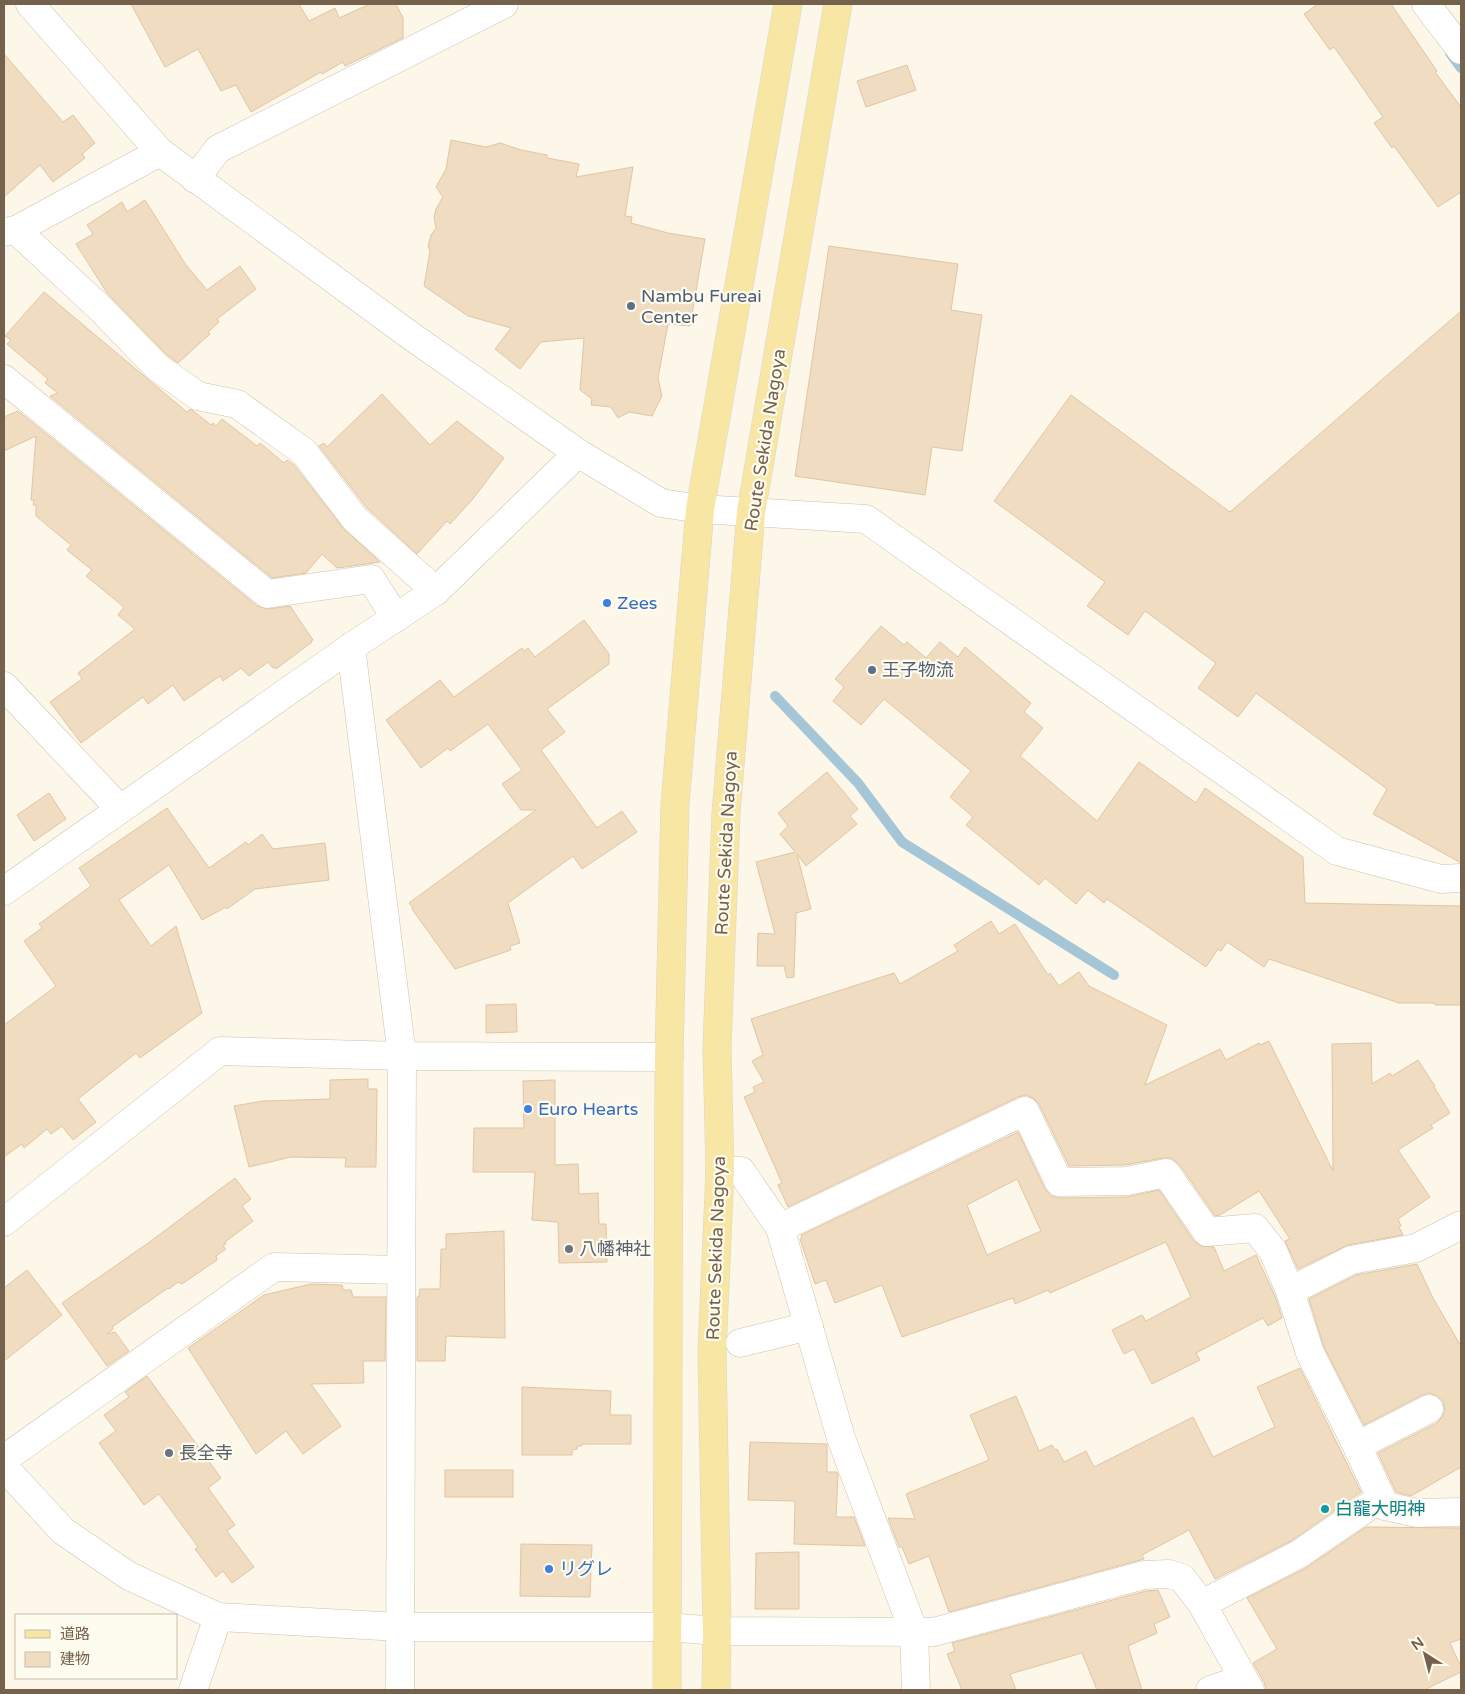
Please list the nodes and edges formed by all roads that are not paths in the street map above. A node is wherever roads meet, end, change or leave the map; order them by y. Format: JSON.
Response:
{"nodes":[{"id":1,"x":30,"y":4,"type":"edge"},
{"id":2,"x":504,"y":4,"type":"edge"},
{"id":3,"x":788,"y":4,"type":"edge"},
{"id":4,"x":838,"y":4,"type":"edge"},
{"id":5,"x":1426,"y":4,"type":"edge"},
{"id":6,"x":1461,"y":50,"type":"edge"},
{"id":7,"x":160,"y":152,"type":"junction"},
{"id":8,"x":196,"y":179,"type":"junction"},
{"id":9,"x":10,"y":231,"type":"edge"},
{"id":10,"x":4,"y":380,"type":"edge"},
{"id":11,"x":578,"y":453,"type":"junction"},
{"id":12,"x":700,"y":509,"type":"junction"},
{"id":13,"x":751,"y":512,"type":"junction"},
{"id":14,"x":436,"y":591,"type":"junction"},
{"id":15,"x":396,"y":618,"type":"junction"},
{"id":16,"x":351,"y":647,"type":"junction"},
{"id":17,"x":4,"y":686,"type":"edge"},
{"id":18,"x":120,"y":809,"type":"junction"},
{"id":19,"x":1461,"y":878,"type":"edge"},
{"id":20,"x":4,"y":891,"type":"edge"},
{"id":21,"x":402,"y":1056,"type":"junction"},
{"id":22,"x":669,"y":1057,"type":"junction"},
{"id":23,"x":720,"y":1172,"type":"junction"},
{"id":24,"x":4,"y":1222,"type":"edge"},
{"id":25,"x":1461,"y":1224,"type":"edge"},
{"id":26,"x":780,"y":1228,"type":"junction"},
{"id":27,"x":401,"y":1270,"type":"junction"},
{"id":28,"x":1290,"y":1291,"type":"junction"},
{"id":29,"x":809,"y":1326,"type":"junction"},
{"id":30,"x":740,"y":1343,"type":"dead end"},
{"id":31,"x":1429,"y":1409,"type":"dead end"},
{"id":32,"x":1357,"y":1446,"type":"junction"},
{"id":33,"x":4,"y":1459,"type":"edge"},
{"id":34,"x":4,"y":1467,"type":"edge"},
{"id":35,"x":1381,"y":1498,"type":"junction"},
{"id":36,"x":1461,"y":1512,"type":"edge"},
{"id":37,"x":1202,"y":1604,"type":"junction"},
{"id":38,"x":218,"y":1617,"type":"junction"},
{"id":39,"x":400,"y":1627,"type":"junction"},
{"id":40,"x":668,"y":1627,"type":"junction"},
{"id":41,"x":717,"y":1631,"type":"junction"},
{"id":42,"x":914,"y":1632,"type":"junction"},
{"id":43,"x":1247,"y":1684,"type":"edge"},
{"id":44,"x":193,"y":1690,"type":"edge"},
{"id":45,"x":400,"y":1690,"type":"edge"},
{"id":46,"x":667,"y":1690,"type":"edge"},
{"id":47,"x":716,"y":1690,"type":"edge"},
{"id":48,"x":916,"y":1690,"type":"edge"},
{"id":49,"x":1210,"y":1690,"type":"edge"}],
"edges":[{"from":1,"to":7,"type":"street"},
{"from":2,"to":8,"type":"street"},
{"from":3,"to":12,"type":"main road"},
{"from":4,"to":13,"type":"main road","name":"Route Sekida Nagoya"},
{"from":5,"to":6,"type":"street"},
{"from":7,"to":8,"type":"street"},
{"from":7,"to":9,"type":"street"},
{"from":8,"to":11,"type":"street"},
{"from":9,"to":14,"type":"street"},
{"from":10,"to":15,"type":"street"},
{"from":11,"to":12,"type":"street"},
{"from":11,"to":14,"type":"street"},
{"from":12,"to":13,"type":"street"},
{"from":12,"to":22,"type":"main road"},
{"from":13,"to":19,"type":"street"},
{"from":13,"to":23,"type":"main road","name":"Route Sekida Nagoya"},
{"from":14,"to":15,"type":"street"},
{"from":15,"to":16,"type":"street"},
{"from":16,"to":18,"type":"street"},
{"from":16,"to":21,"type":"street"},
{"from":17,"to":18,"type":"street"},
{"from":18,"to":20,"type":"street"},
{"from":21,"to":22,"type":"street"},
{"from":21,"to":24,"type":"street"},
{"from":21,"to":27,"type":"street"},
{"from":22,"to":40,"type":"main road"},
{"from":23,"to":26,"type":"street"},
{"from":23,"to":41,"type":"main road","name":"Route Sekida Nagoya"},
{"from":25,"to":28,"type":"street"},
{"from":26,"to":28,"type":"street"},
{"from":26,"to":29,"type":"street"},
{"from":27,"to":33,"type":"street"},
{"from":27,"to":39,"type":"street"},
{"from":28,"to":32,"type":"street"},
{"from":29,"to":30,"type":"street"},
{"from":29,"to":42,"type":"street"},
{"from":31,"to":32,"type":"street"},
{"from":32,"to":35,"type":"street"},
{"from":34,"to":38,"type":"street"},
{"from":35,"to":36,"type":"street"},
{"from":35,"to":37,"type":"street"},
{"from":37,"to":42,"type":"street"},
{"from":37,"to":43,"type":"street"},
{"from":38,"to":39,"type":"street"},
{"from":38,"to":44,"type":"street"},
{"from":39,"to":40,"type":"street"},
{"from":39,"to":45,"type":"street"},
{"from":40,"to":41,"type":"street"},
{"from":40,"to":46,"type":"main road"},
{"from":41,"to":42,"type":"street"},
{"from":41,"to":47,"type":"main road","name":"Route Sekida Nagoya"},
{"from":42,"to":48,"type":"street"},
{"from":43,"to":49,"type":"street"}]}
